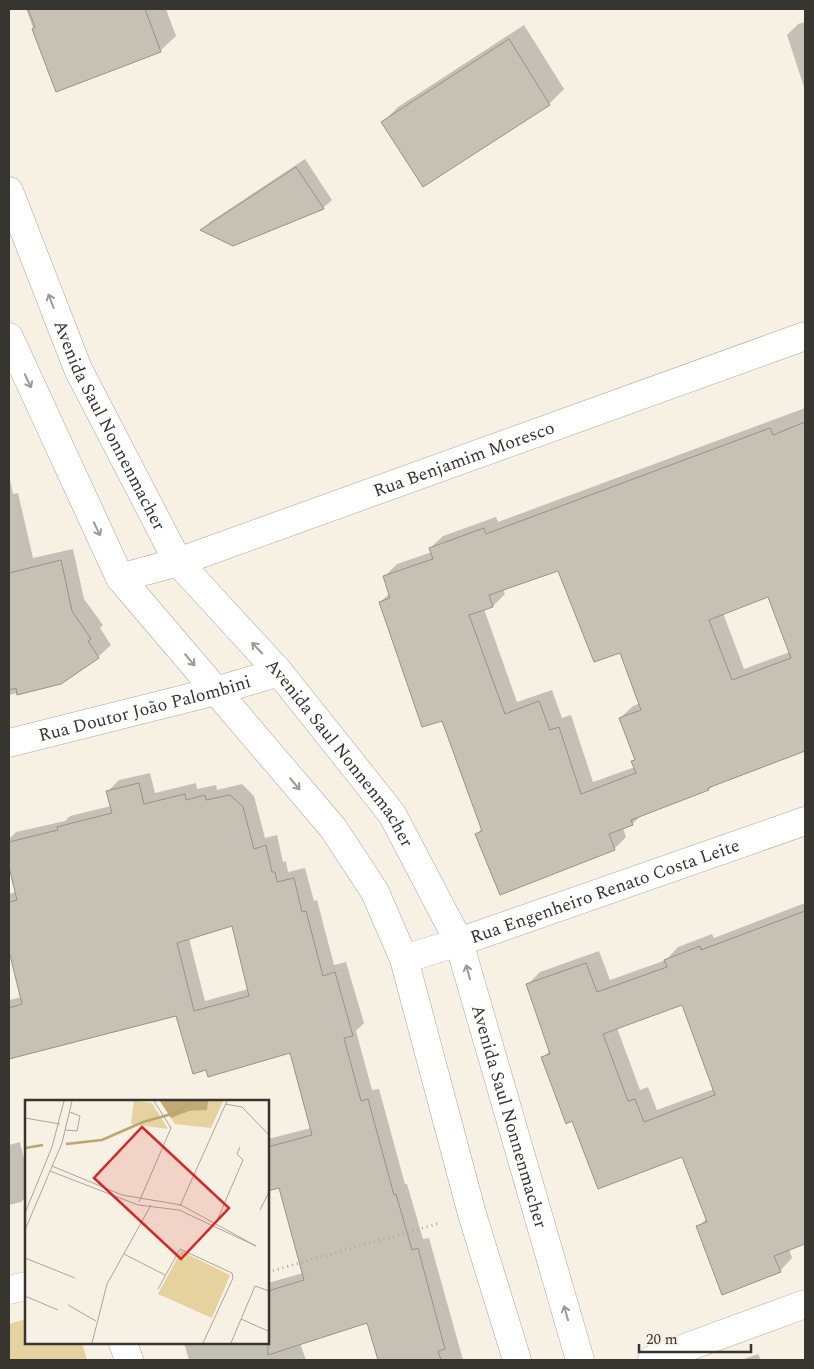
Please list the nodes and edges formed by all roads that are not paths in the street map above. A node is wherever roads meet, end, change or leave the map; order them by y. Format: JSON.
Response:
{"nodes":[{"id":1,"x":9,"y":191,"type":"edge"},
{"id":2,"x":805,"y":336,"type":"edge"},
{"id":3,"x":9,"y":337,"type":"edge"},
{"id":4,"x":178,"y":562,"type":"junction"},
{"id":5,"x":120,"y":578,"type":"junction"},
{"id":6,"x":279,"y":672,"type":"junction"},
{"id":7,"x":216,"y":691,"type":"junction"},
{"id":8,"x":9,"y":743,"type":"edge"},
{"id":9,"x":805,"y":821,"type":"edge"},
{"id":10,"x":459,"y":942,"type":"junction"},
{"id":11,"x":404,"y":959,"type":"junction"},
{"id":12,"x":25,"y":1286,"type":"edge"},
{"id":13,"x":9,"y":1290,"type":"edge"},
{"id":14,"x":805,"y":1304,"type":"edge"},
{"id":15,"x":123,"y":1344,"type":"edge"},
{"id":16,"x":129,"y":1360,"type":"edge"},
{"id":17,"x":517,"y":1360,"type":"edge"},
{"id":18,"x":580,"y":1360,"type":"edge"},
{"id":19,"x":652,"y":1360,"type":"edge"}],
"edges":[{"from":4,"to":1,"type":"street","name":"Avenida Saul Nonnenmacher","one_way":true},
{"from":2,"to":4,"type":"street","name":"Rua Benjamim Moresco"},
{"from":3,"to":5,"type":"street","one_way":true},
{"from":4,"to":5,"type":"street","name":"Rua Benjamim Moresco"},
{"from":6,"to":4,"type":"street","name":"Avenida Saul Nonnenmacher","one_way":true},
{"from":5,"to":7,"type":"street","one_way":true},
{"from":6,"to":7,"type":"street","name":"Rua Doutor João Palombini"},
{"from":6,"to":10,"type":"street","name":"Avenida Saul Nonnenmacher"},
{"from":7,"to":8,"type":"street","name":"Rua Doutor João Palombini"},
{"from":7,"to":11,"type":"street","one_way":true},
{"from":9,"to":10,"type":"street","name":"Rua Engenheiro Renato Costa Leite"},
{"from":10,"to":11,"type":"street","name":"Rua Engenheiro Renato Costa Leite"},
{"from":18,"to":10,"type":"street","name":"Avenida Saul Nonnenmacher","one_way":true},
{"from":11,"to":17,"type":"street"},
{"from":12,"to":13,"type":"street"},
{"from":14,"to":19,"type":"street"},
{"from":15,"to":16,"type":"street"}]}
